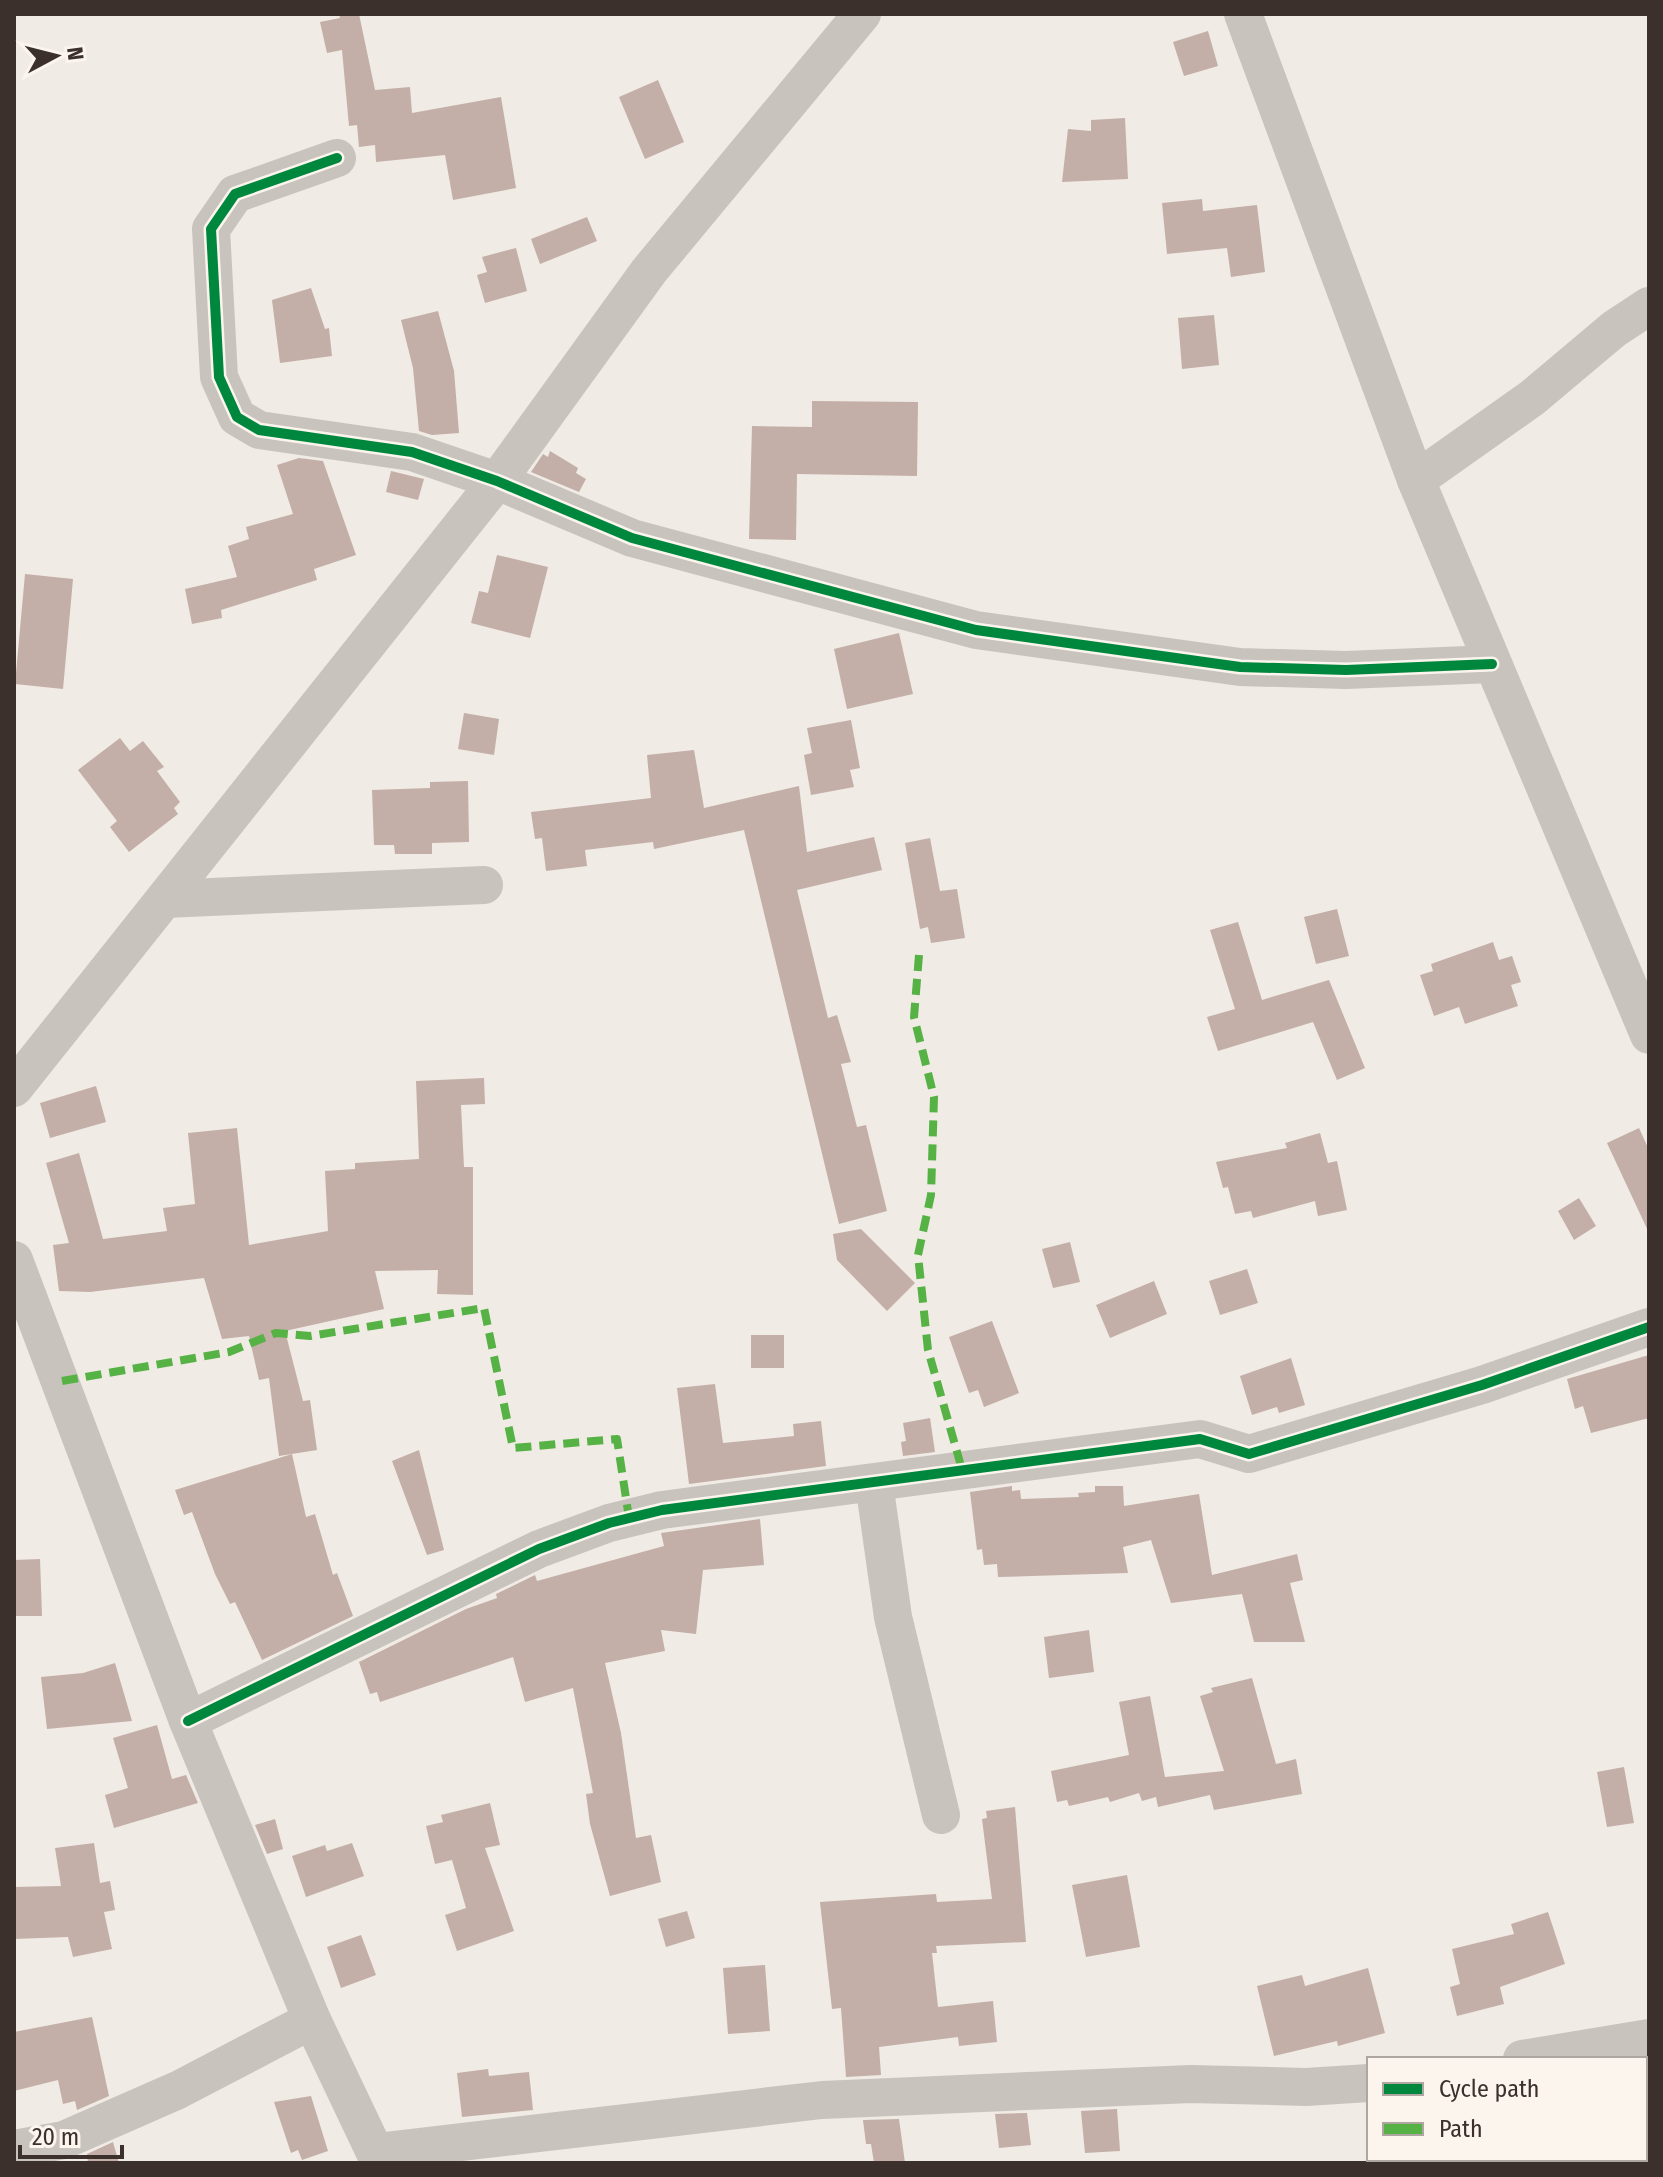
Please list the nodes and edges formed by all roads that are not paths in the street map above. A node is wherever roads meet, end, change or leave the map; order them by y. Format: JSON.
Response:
{"nodes":[{"id":1,"x":862,"y":14,"type":"edge"},
{"id":2,"x":1243,"y":14,"type":"edge"},
{"id":3,"x":337,"y":158,"type":"dead end"},
{"id":4,"x":1649,"y":306,"type":"edge"},
{"id":5,"x":1416,"y":480,"type":"junction"},
{"id":6,"x":497,"y":481,"type":"junction"},
{"id":7,"x":1492,"y":664,"type":"junction"},
{"id":8,"x":484,"y":885,"type":"dead end"},
{"id":9,"x":165,"y":899,"type":"junction"},
{"id":10,"x":1649,"y":1035,"type":"edge"},
{"id":11,"x":14,"y":1088,"type":"edge"},
{"id":12,"x":14,"y":1260,"type":"edge"},
{"id":13,"x":1649,"y":1327,"type":"edge"},
{"id":14,"x":874,"y":1483,"type":"junction"},
{"id":15,"x":188,"y":1721,"type":"junction"},
{"id":16,"x":941,"y":1815,"type":"dead end"},
{"id":17,"x":312,"y":2020,"type":"junction"},
{"id":18,"x":1649,"y":2038,"type":"edge"},
{"id":19,"x":1534,"y":2057,"type":"edge"},
{"id":20,"x":1367,"y":2083,"type":"edge"},
{"id":21,"x":14,"y":2149,"type":"edge"},
{"id":22,"x":378,"y":2158,"type":"edge"}],
"edges":[{"from":1,"to":6,"type":"street"},
{"from":2,"to":5,"type":"street"},
{"from":3,"to":6,"type":"street"},
{"from":4,"to":5,"type":"street"},
{"from":5,"to":7,"type":"street"},
{"from":6,"to":7,"type":"street"},
{"from":6,"to":9,"type":"street"},
{"from":7,"to":10,"type":"street"},
{"from":8,"to":9,"type":"street"},
{"from":9,"to":11,"type":"street"},
{"from":12,"to":15,"type":"street"},
{"from":13,"to":14,"type":"street"},
{"from":14,"to":15,"type":"street"},
{"from":14,"to":16,"type":"street"},
{"from":15,"to":17,"type":"street"},
{"from":17,"to":21,"type":"street"},
{"from":17,"to":22,"type":"street"},
{"from":18,"to":19,"type":"street"},
{"from":20,"to":22,"type":"street"}]}
